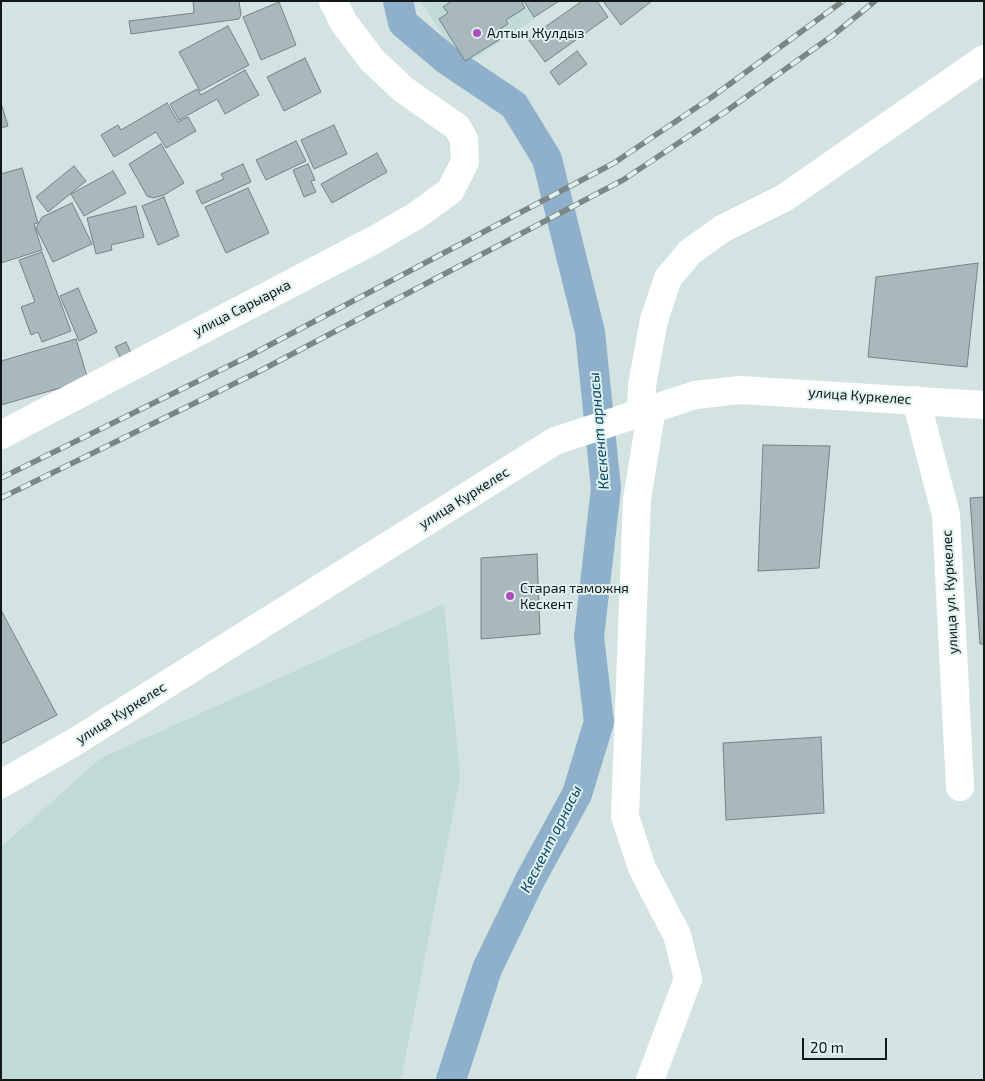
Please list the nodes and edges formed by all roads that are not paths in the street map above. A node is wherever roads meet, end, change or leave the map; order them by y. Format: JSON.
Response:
{"nodes":[{"id":1,"x":333,"y":1,"type":"edge"},
{"id":2,"x":984,"y":59,"type":"edge"},
{"id":3,"x":916,"y":400,"type":"junction"},
{"id":4,"x":984,"y":405,"type":"edge"},
{"id":5,"x":646,"y":410,"type":"junction"},
{"id":6,"x":1,"y":435,"type":"edge"},
{"id":7,"x":1,"y":784,"type":"edge"},
{"id":8,"x":960,"y":787,"type":"dead end"},
{"id":9,"x":650,"y":1080,"type":"edge"}],
"edges":[{"from":1,"to":6,"type":"street","name":"улица Сарыарка"},
{"from":2,"to":5,"type":"street"},
{"from":3,"to":4,"type":"street","name":"улица Куркелес"},
{"from":3,"to":5,"type":"street","name":"улица Куркелес"},
{"from":3,"to":8,"type":"street","name":"улица ул. Куркелес"},
{"from":5,"to":7,"type":"street","name":"улица Куркелес"},
{"from":5,"to":9,"type":"street"}]}
